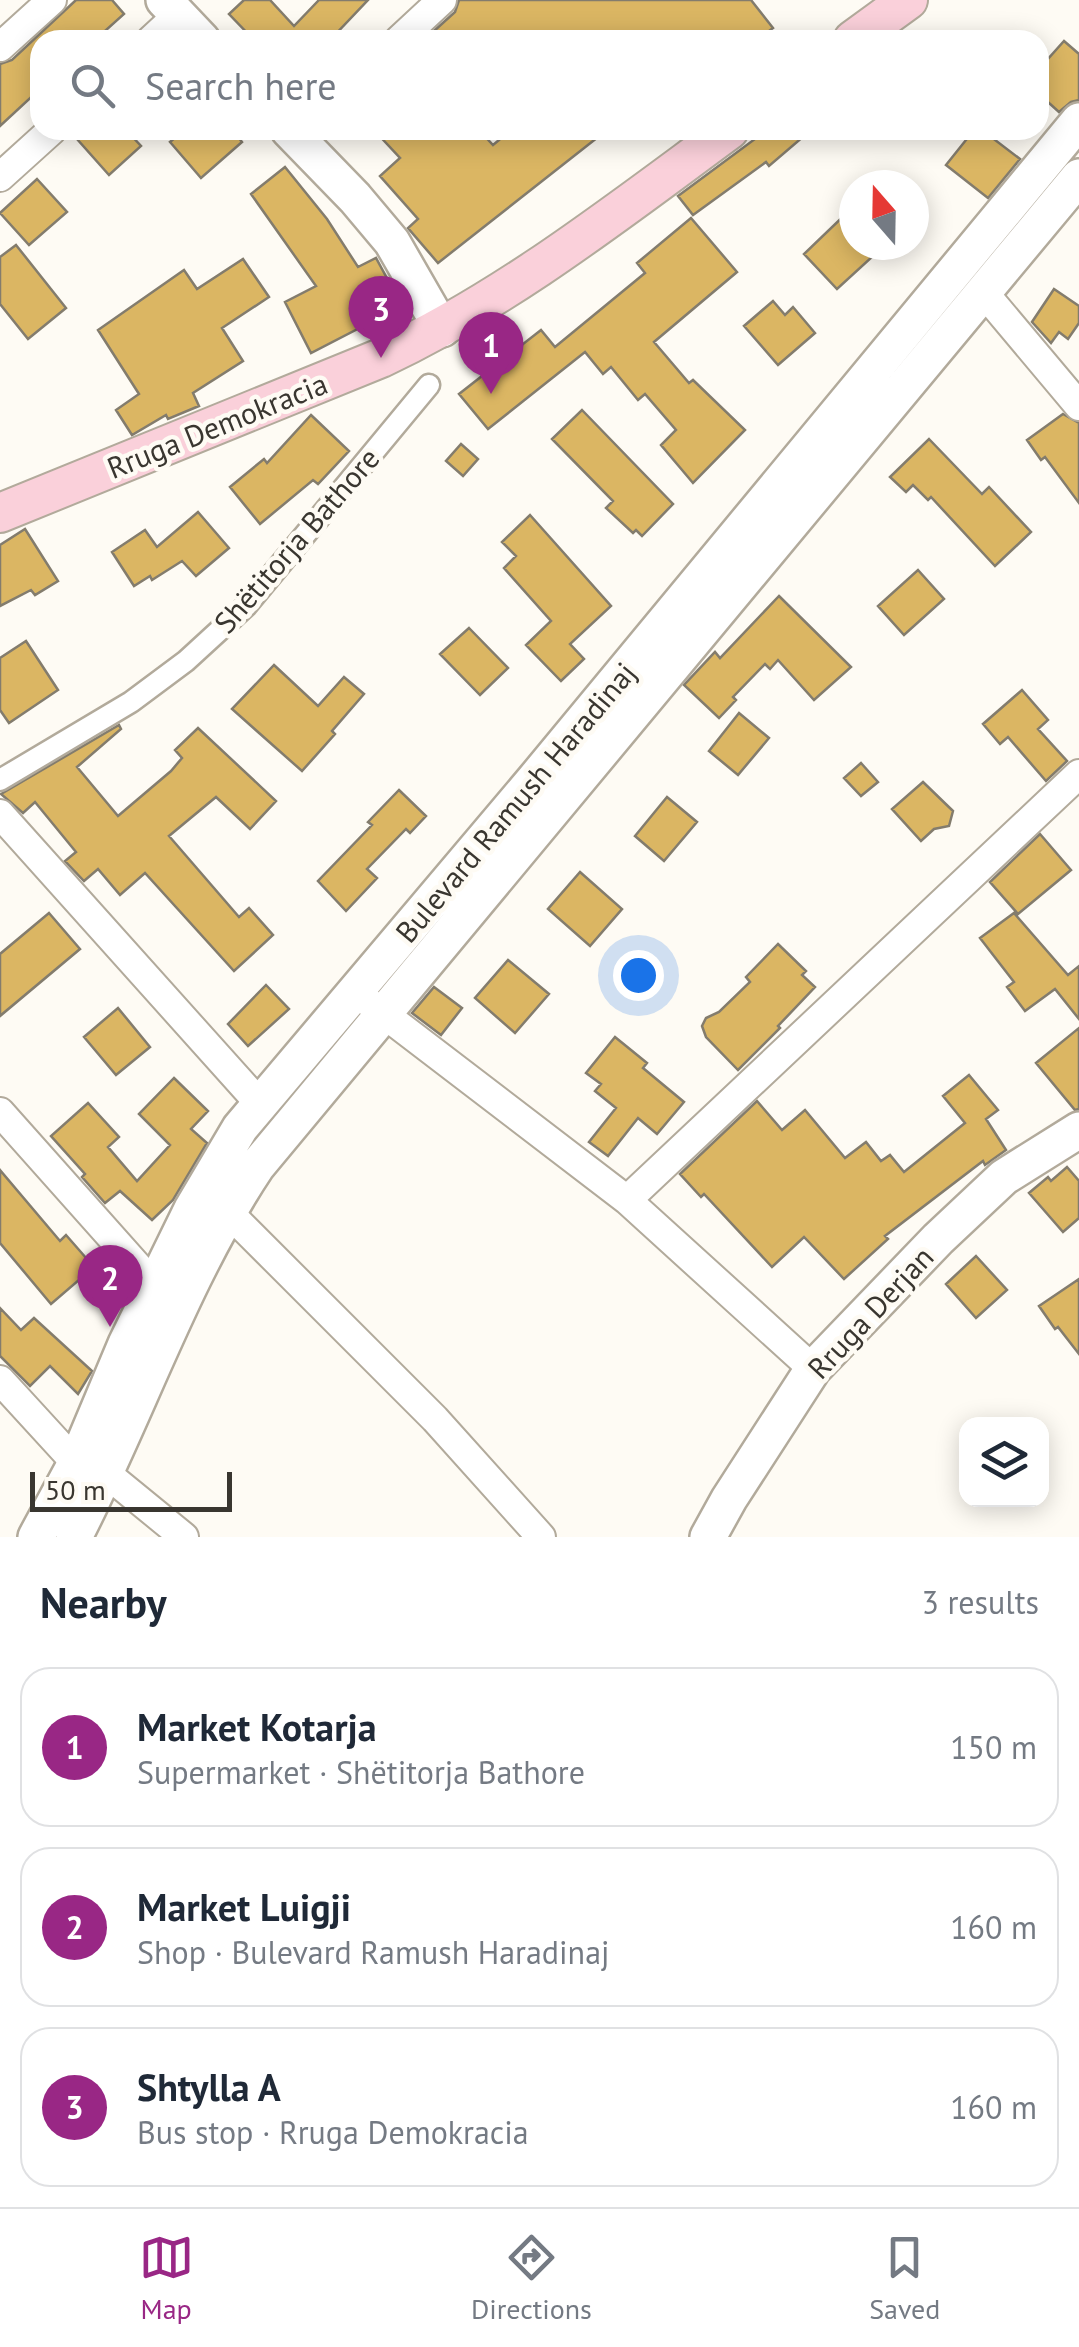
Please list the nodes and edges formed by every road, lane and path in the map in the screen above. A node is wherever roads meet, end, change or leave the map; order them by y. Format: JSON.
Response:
{"nodes":[{"id":1,"x":52,"y":0,"type":"edge"},
{"id":2,"x":442,"y":0,"type":"edge"},
{"id":3,"x":908,"y":0,"type":"edge"},
{"id":4,"x":410,"y":30,"type":"edge"},
{"id":5,"x":867,"y":30,"type":"edge"},
{"id":6,"x":0,"y":47,"type":"edge"},
{"id":7,"x":1079,"y":121,"type":"edge"},
{"id":8,"x":41,"y":140,"type":"edge"},
{"id":9,"x":302,"y":140,"type":"edge"},
{"id":10,"x":715,"y":140,"type":"edge"},
{"id":11,"x":1079,"y":176,"type":"edge"},
{"id":12,"x":0,"y":178,"type":"edge"},
{"id":13,"x":961,"y":263,"type":"junction"},
{"id":14,"x":984,"y":294,"type":"junction"},
{"id":15,"x":442,"y":329,"type":"junction"},
{"id":16,"x":430,"y":386,"type":"dead end"},
{"id":17,"x":1079,"y":406,"type":"edge"},
{"id":18,"x":0,"y":513,"type":"edge"},
{"id":19,"x":1079,"y":774,"type":"edge"},
{"id":20,"x":0,"y":780,"type":"edge"},
{"id":21,"x":0,"y":814,"type":"edge"},
{"id":22,"x":368,"y":1002,"type":"junction"},
{"id":23,"x":260,"y":1104,"type":"junction"},
{"id":24,"x":0,"y":1112,"type":"edge"},
{"id":25,"x":1079,"y":1130,"type":"edge"},
{"id":26,"x":626,"y":1200,"type":"junction"},
{"id":27,"x":227,"y":1211,"type":"junction"},
{"id":28,"x":155,"y":1286,"type":"junction"},
{"id":29,"x":813,"y":1368,"type":"junction"},
{"id":30,"x":0,"y":1380,"type":"edge"},
{"id":31,"x":91,"y":1468,"type":"junction"},
{"id":32,"x":36,"y":1537,"type":"edge"},
{"id":33,"x":74,"y":1537,"type":"edge"},
{"id":34,"x":184,"y":1537,"type":"edge"},
{"id":35,"x":541,"y":1537,"type":"edge"},
{"id":36,"x":708,"y":1537,"type":"edge"}],
"edges":[{"from":1,"to":6,"type":"street"},
{"from":2,"to":4,"type":"street"},
{"from":3,"to":5,"type":"main road"},
{"from":7,"to":13,"type":"street","name":"Bulevard Ramush Haradinaj"},
{"from":8,"to":12,"type":"street"},
{"from":9,"to":15,"type":"street"},
{"from":10,"to":15,"type":"main road","name":"Rruga Demokracia"},
{"from":11,"to":14,"type":"street","name":"Bulevard Ramush Haradinaj"},
{"from":13,"to":14,"type":"street"},
{"from":13,"to":22,"type":"street","name":"Bulevard Ramush Haradinaj"},
{"from":14,"to":17,"type":"street"},
{"from":14,"to":22,"type":"street","name":"Bulevard Ramush Haradinaj"},
{"from":15,"to":18,"type":"main road","name":"Rruga Demokracia"},
{"from":16,"to":20,"type":"street","name":"Shëtitorja Bathore"},
{"from":19,"to":26,"type":"street"},
{"from":21,"to":23,"type":"street"},
{"from":22,"to":23,"type":"street","name":"Bulevard Ramush Haradinaj"},
{"from":22,"to":26,"type":"street"},
{"from":22,"to":27,"type":"street","name":"Bulevard Ramush Haradinaj"},
{"from":23,"to":28,"type":"street","name":"Bulevard Ramush Haradinaj"},
{"from":24,"to":28,"type":"street"},
{"from":25,"to":29,"type":"street","name":"Rruga Derjan"},
{"from":26,"to":29,"type":"street"},
{"from":27,"to":31,"type":"street","name":"Bulevard Ramush Haradinaj"},
{"from":27,"to":35,"type":"street"},
{"from":28,"to":31,"type":"street","name":"Bulevard Ramush Haradinaj"},
{"from":29,"to":36,"type":"street","name":"Rruga Derjan"},
{"from":30,"to":31,"type":"street"},
{"from":31,"to":32,"type":"street","name":"Bulevard Ramush Haradinaj"},
{"from":31,"to":33,"type":"street","name":"Bulevard Ramush Haradinaj"},
{"from":31,"to":34,"type":"street"}]}
